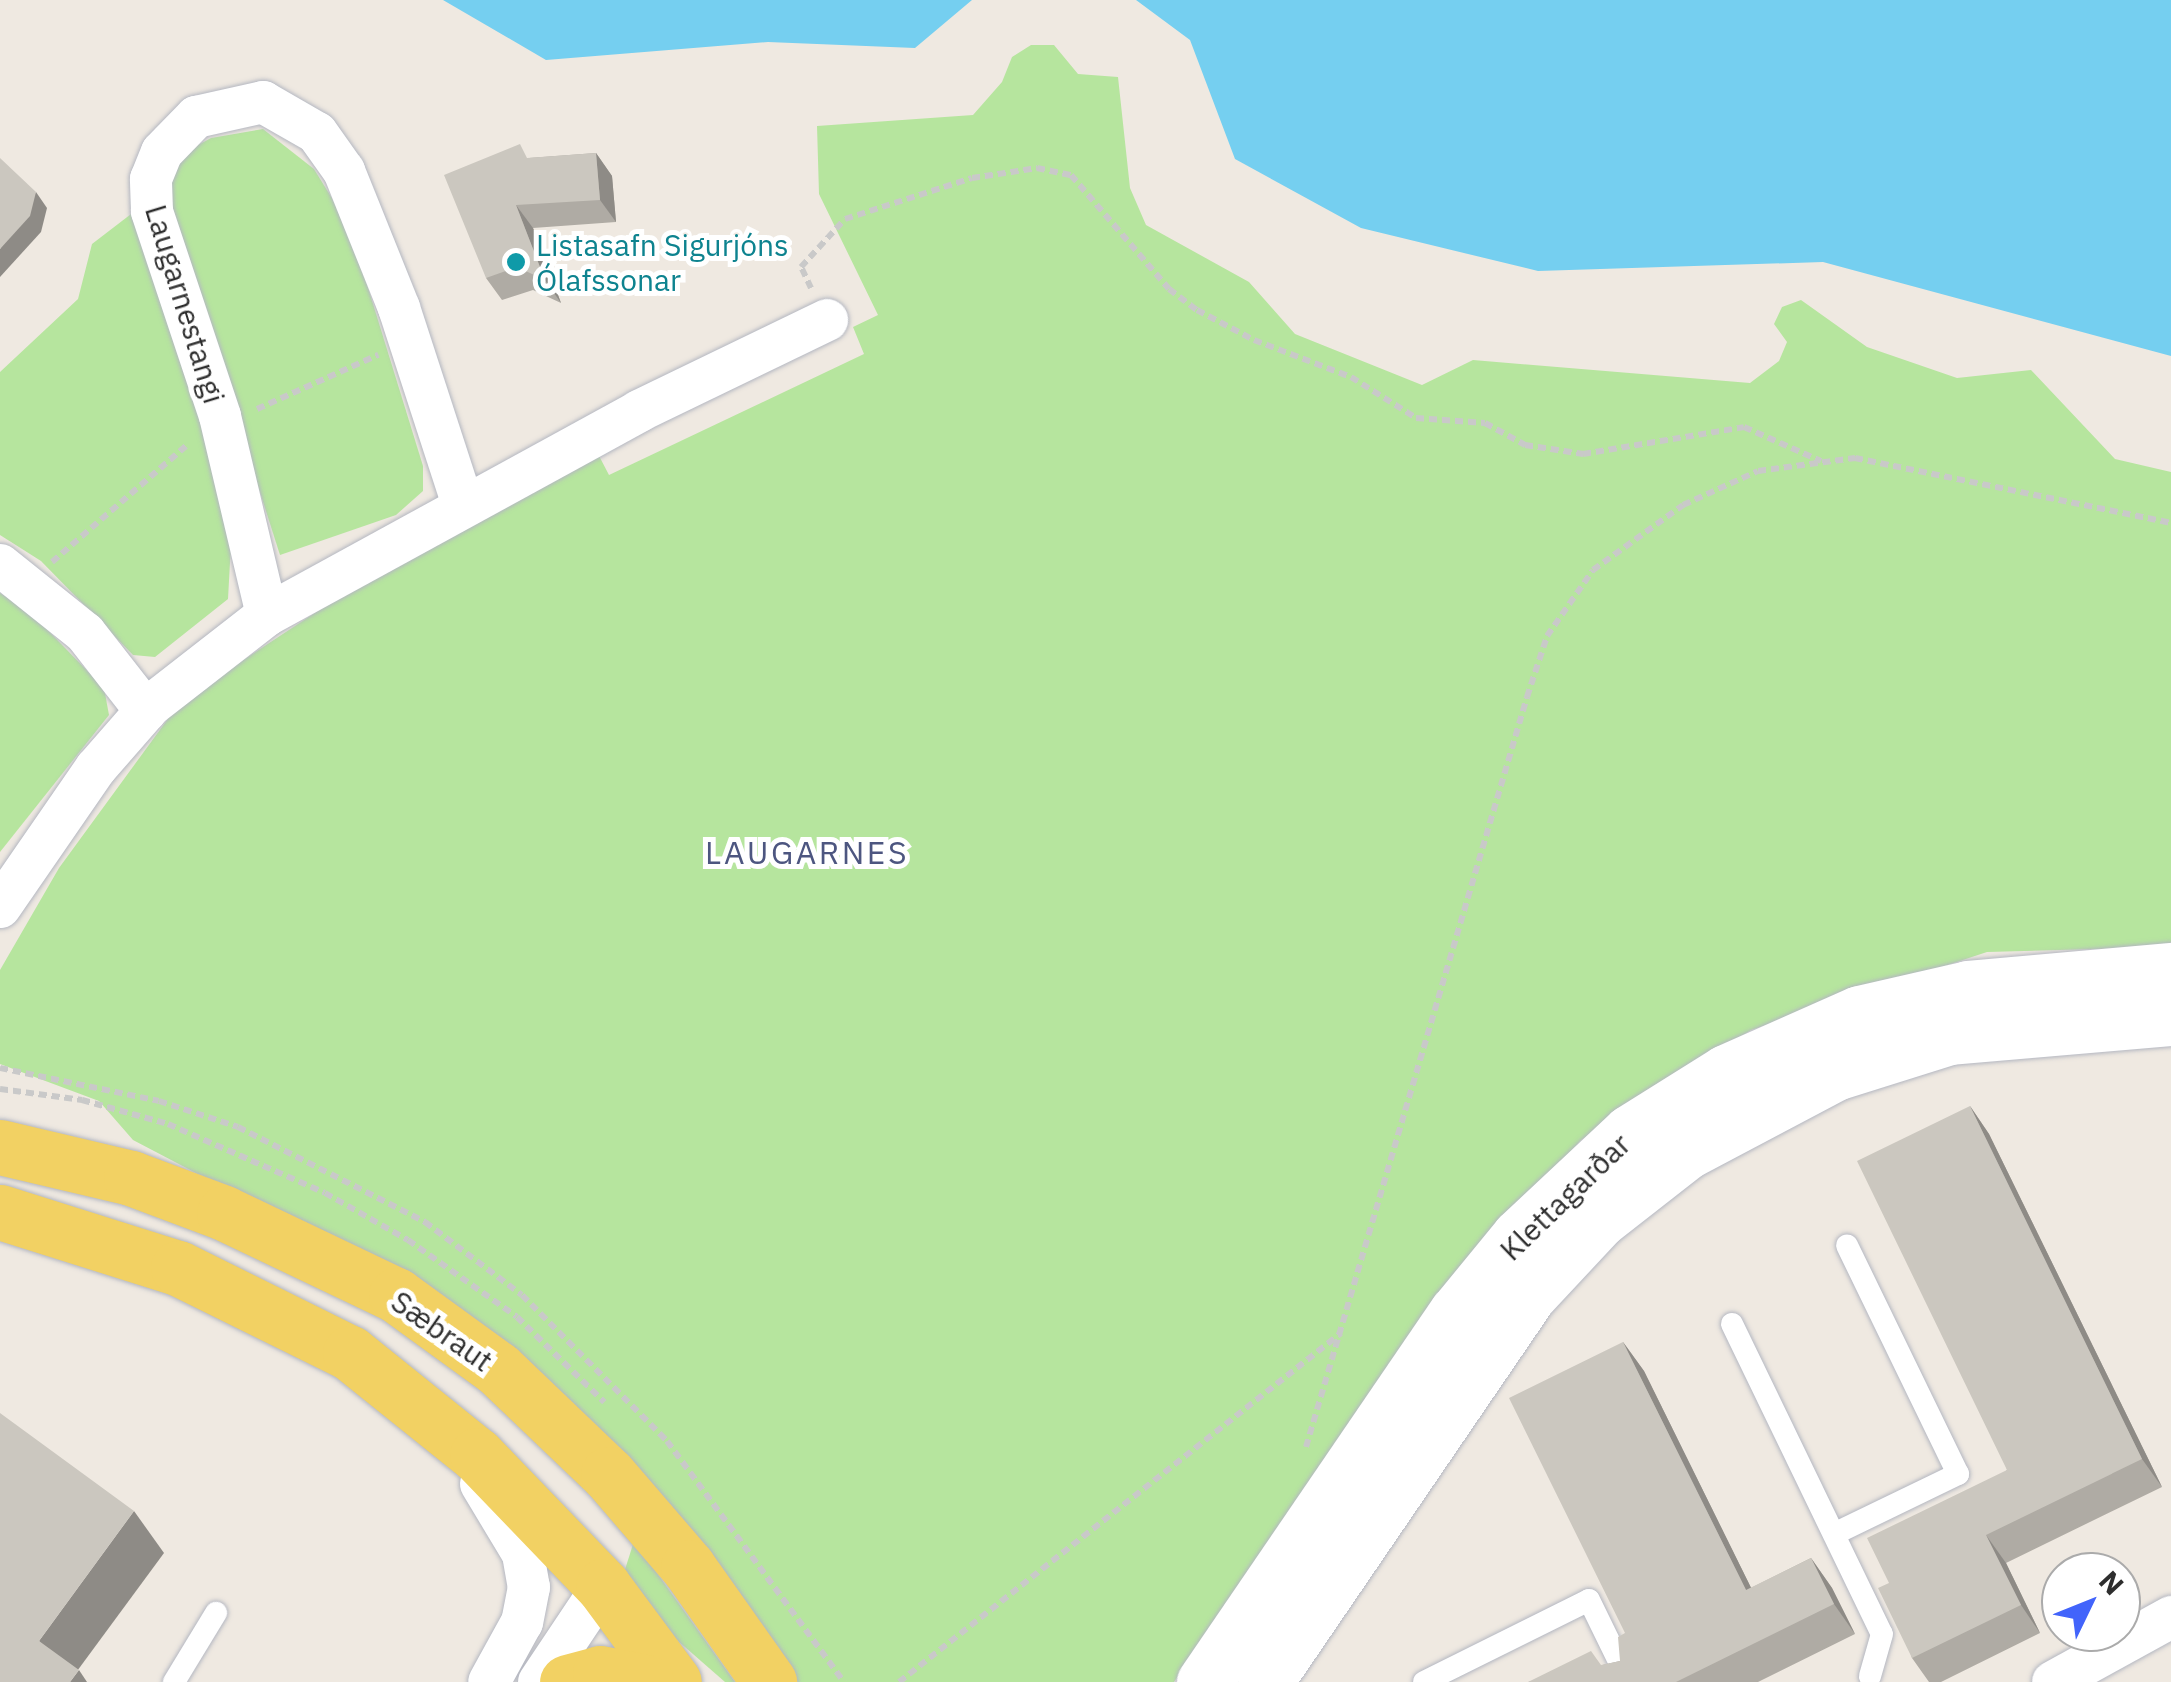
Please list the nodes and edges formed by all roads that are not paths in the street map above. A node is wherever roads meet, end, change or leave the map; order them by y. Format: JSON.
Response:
{"nodes":[{"id":1,"x":827,"y":320,"type":"road end"},
{"id":2,"x":463,"y":505,"type":"junction"},
{"id":3,"x":0,"y":565,"type":"edge"},
{"id":4,"x":267,"y":615,"type":"junction"},
{"id":5,"x":146,"y":710,"type":"junction"},
{"id":6,"x":0,"y":906,"type":"edge"},
{"id":7,"x":2171,"y":970,"type":"edge"},
{"id":8,"x":2171,"y":1018,"type":"edge"},
{"id":9,"x":0,"y":1147,"type":"edge"},
{"id":10,"x":0,"y":1212,"type":"edge"},
{"id":11,"x":1847,"y":1245,"type":"dead end"},
{"id":12,"x":1732,"y":1324,"type":"dead end"},
{"id":13,"x":432,"y":1420,"type":"junction"},
{"id":14,"x":618,"y":1486,"type":"junction"},
{"id":15,"x":1834,"y":1534,"type":"junction"},
{"id":16,"x":603,"y":1586,"type":"junction"},
{"id":17,"x":216,"y":1613,"type":"dead end"},
{"id":18,"x":2171,"y":1617,"type":"edge"},
{"id":19,"x":1870,"y":1676,"type":"dead end"},
{"id":20,"x":174,"y":1682,"type":"edge"},
{"id":21,"x":489,"y":1682,"type":"edge"},
{"id":22,"x":539,"y":1682,"type":"edge"},
{"id":23,"x":567,"y":1682,"type":"edge"},
{"id":24,"x":646,"y":1682,"type":"edge"},
{"id":25,"x":674,"y":1682,"type":"edge"},
{"id":26,"x":768,"y":1682,"type":"edge"},
{"id":27,"x":1204,"y":1682,"type":"edge"},
{"id":28,"x":1265,"y":1682,"type":"edge"},
{"id":29,"x":1424,"y":1682,"type":"edge"},
{"id":30,"x":1630,"y":1682,"type":"edge"},
{"id":31,"x":2053,"y":1682,"type":"edge"}],
"edges":[{"from":1,"to":2,"type":"street"},
{"from":2,"to":4,"type":"street"},
{"from":2,"to":4,"type":"street","name":"Laugarnestangi"},
{"from":3,"to":5,"type":"street"},
{"from":4,"to":5,"type":"street"},
{"from":5,"to":6,"type":"street"},
{"from":7,"to":27,"type":"main road","name":"Klettagarðar"},
{"from":8,"to":28,"type":"main road","name":"Klettagarðar"},
{"from":9,"to":14,"type":"main road","name":"Sæbraut"},
{"from":10,"to":13,"type":"main road"},
{"from":11,"to":15,"type":"lane"},
{"from":12,"to":15,"type":"lane"},
{"from":13,"to":16,"type":"main road"},
{"from":13,"to":21,"type":"street"},
{"from":14,"to":16,"type":"main road"},
{"from":14,"to":26,"type":"main road","name":"Sæbraut"},
{"from":15,"to":19,"type":"lane"},
{"from":16,"to":22,"type":"street"},
{"from":16,"to":25,"type":"main road"},
{"from":17,"to":20,"type":"lane"},
{"from":18,"to":31,"type":"street"},
{"from":23,"to":24,"type":"main road"},
{"from":29,"to":30,"type":"lane"}]}
